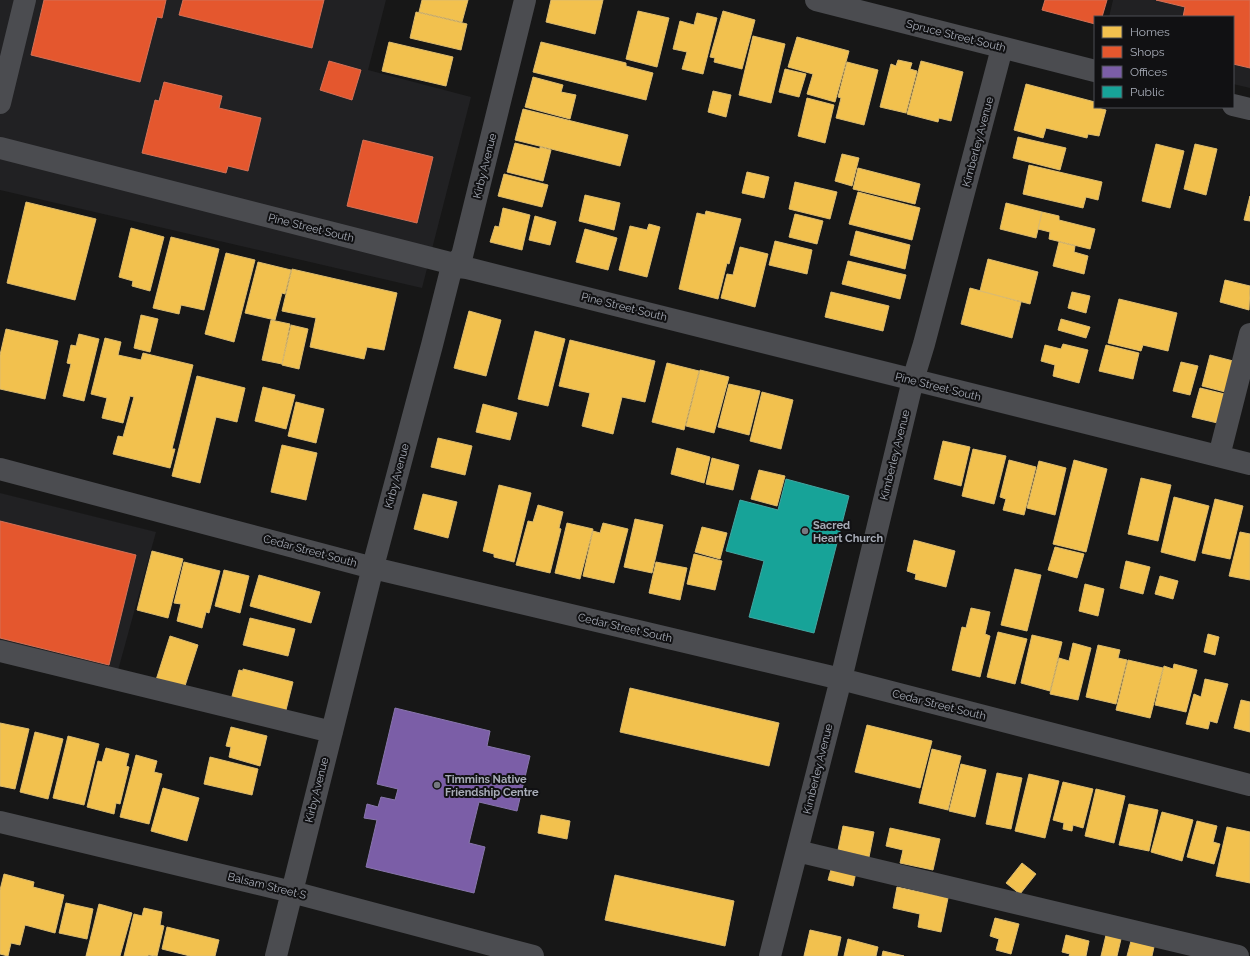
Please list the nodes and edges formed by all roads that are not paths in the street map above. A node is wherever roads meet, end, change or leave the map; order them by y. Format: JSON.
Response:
{"nodes":[{"id":1,"x":25,"y":0,"type":"edge"},
{"id":2,"x":525,"y":0,"type":"edge"},
{"id":3,"x":816,"y":0,"type":"edge"},
{"id":4,"x":1002,"y":48,"type":"junction"},
{"id":5,"x":1094,"y":71,"type":"edge"},
{"id":6,"x":0,"y":104,"type":"edge"},
{"id":7,"x":1234,"y":105,"type":"edge"},
{"id":8,"x":1250,"y":109,"type":"edge"},
{"id":9,"x":0,"y":148,"type":"edge"},
{"id":10,"x":452,"y":266,"type":"junction"},
{"id":11,"x":1250,"y":334,"type":"edge"},
{"id":12,"x":913,"y":380,"type":"junction"},
{"id":13,"x":1219,"y":456,"type":"junction"},
{"id":14,"x":1250,"y":464,"type":"edge"},
{"id":15,"x":0,"y":468,"type":"edge"},
{"id":16,"x":373,"y":568,"type":"junction"},
{"id":17,"x":0,"y":652,"type":"edge"},
{"id":18,"x":841,"y":679,"type":"junction"},
{"id":19,"x":332,"y":732,"type":"junction"},
{"id":20,"x":1250,"y":785,"type":"edge"},
{"id":21,"x":0,"y":822,"type":"edge"},
{"id":22,"x":797,"y":851,"type":"junction"},
{"id":23,"x":292,"y":892,"type":"junction"},
{"id":24,"x":276,"y":956,"type":"edge"},
{"id":25,"x":533,"y":956,"type":"edge"},
{"id":26,"x":770,"y":956,"type":"edge"},
{"id":27,"x":1238,"y":956,"type":"edge"}],
"edges":[{"from":1,"to":6,"type":"street"},
{"from":2,"to":10,"type":"street","name":"Kirby Avenue"},
{"from":3,"to":4,"type":"street","name":"Spruce Street South"},
{"from":4,"to":5,"type":"street","name":"Spruce Street South"},
{"from":4,"to":12,"type":"street","name":"Kimberley Avenue"},
{"from":7,"to":8,"type":"street"},
{"from":9,"to":10,"type":"street","name":"Pine Street South"},
{"from":10,"to":12,"type":"street","name":"Pine Street South"},
{"from":10,"to":16,"type":"street","name":"Kirby Avenue"},
{"from":11,"to":13,"type":"street"},
{"from":12,"to":13,"type":"street","name":"Pine Street South"},
{"from":12,"to":18,"type":"street","name":"Kimberley Avenue"},
{"from":13,"to":14,"type":"street","name":"Pine Street South"},
{"from":15,"to":16,"type":"street","name":"Cedar Street South"},
{"from":16,"to":18,"type":"street","name":"Cedar Street South"},
{"from":16,"to":19,"type":"street","name":"Kirby Avenue"},
{"from":17,"to":19,"type":"street"},
{"from":18,"to":20,"type":"street","name":"Cedar Street South"},
{"from":18,"to":22,"type":"street","name":"Kimberley Avenue"},
{"from":19,"to":23,"type":"street","name":"Kirby Avenue"},
{"from":21,"to":23,"type":"street","name":"Balsam Street S"},
{"from":22,"to":26,"type":"street","name":"Kimberley Avenue"},
{"from":22,"to":27,"type":"street"},
{"from":23,"to":24,"type":"street","name":"Kirby Avenue"},
{"from":23,"to":25,"type":"street","name":"Balsam Street S"}]}
